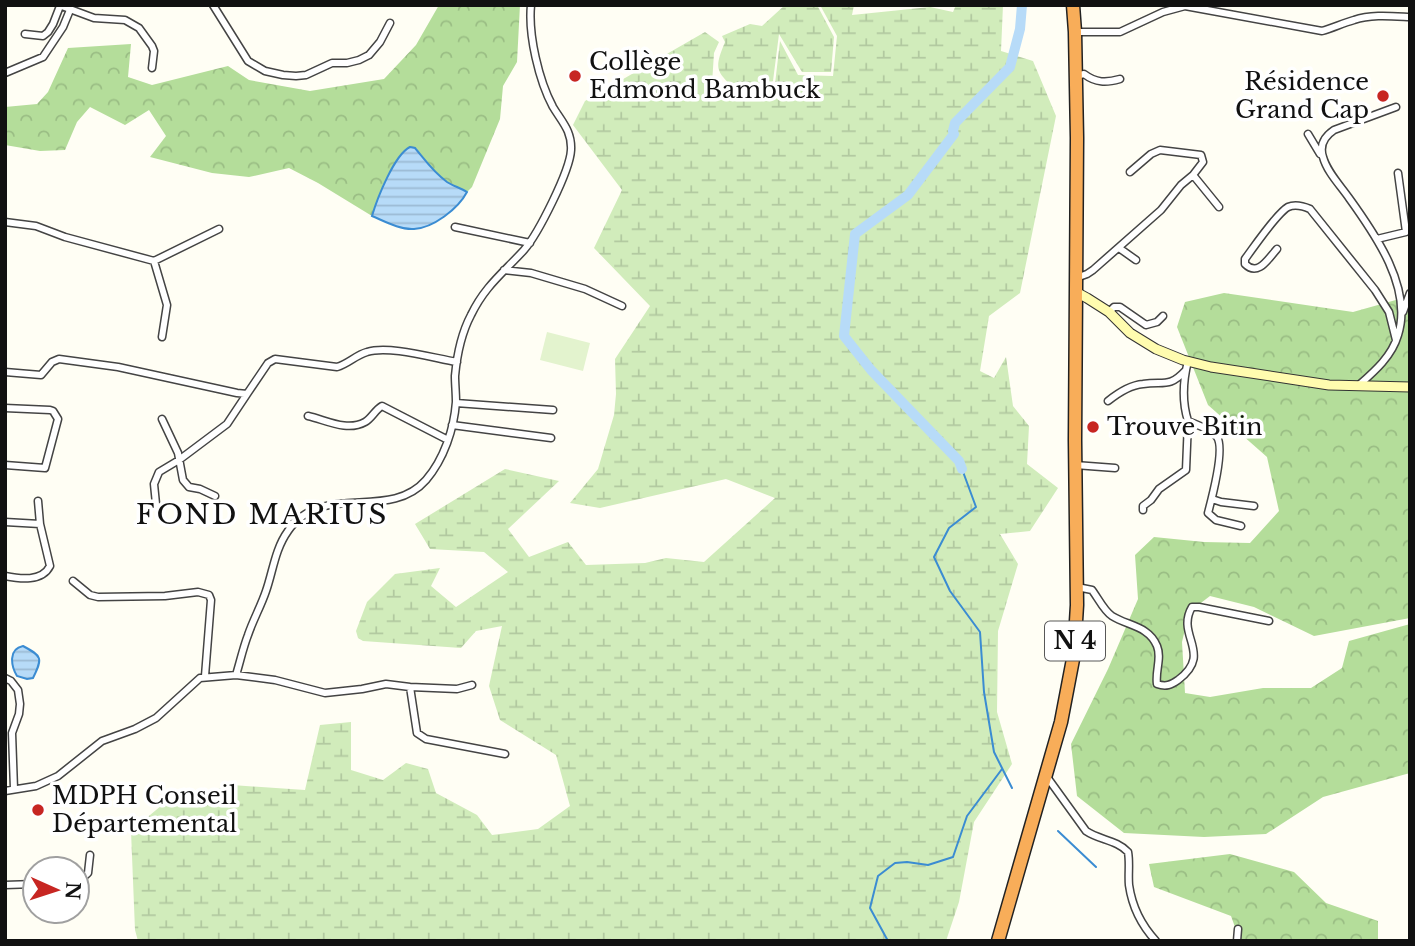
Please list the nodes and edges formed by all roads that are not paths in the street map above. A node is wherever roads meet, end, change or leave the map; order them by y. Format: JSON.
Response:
{"nodes":[{"id":1,"x":60,"y":5,"type":"edge"},
{"id":2,"x":214,"y":5,"type":"edge"},
{"id":3,"x":531,"y":5,"type":"edge"},
{"id":4,"x":1185,"y":6,"type":"edge"},
{"id":5,"x":1073,"y":8,"type":"edge"},
{"id":6,"x":70,"y":10,"type":"junction"},
{"id":7,"x":1410,"y":17,"type":"edge"},
{"id":8,"x":390,"y":23,"type":"dead end"},
{"id":9,"x":1075,"y":33,"type":"junction"},
{"id":10,"x":25,"y":34,"type":"dead end"},
{"id":11,"x":152,"y":68,"type":"dead end"},
{"id":12,"x":5,"y":73,"type":"edge"},
{"id":13,"x":1076,"y":76,"type":"junction"},
{"id":14,"x":1120,"y":79,"type":"dead end"},
{"id":15,"x":1396,"y":107,"type":"dead end"},
{"id":16,"x":1308,"y":134,"type":"dead end"},
{"id":17,"x":1324,"y":159,"type":"junction"},
{"id":18,"x":1130,"y":172,"type":"dead end"},
{"id":19,"x":1398,"y":173,"type":"dead end"},
{"id":20,"x":1193,"y":175,"type":"junction"},
{"id":21,"x":1219,"y":207,"type":"dead end"},
{"id":22,"x":5,"y":222,"type":"edge"},
{"id":23,"x":455,"y":227,"type":"dead end"},
{"id":24,"x":219,"y":229,"type":"dead end"},
{"id":25,"x":1377,"y":239,"type":"junction"},
{"id":26,"x":530,"y":243,"type":"junction"},
{"id":27,"x":1119,"y":248,"type":"junction"},
{"id":28,"x":1277,"y":249,"type":"dead end"},
{"id":29,"x":1136,"y":260,"type":"dead end"},
{"id":30,"x":154,"y":261,"type":"junction"},
{"id":31,"x":503,"y":270,"type":"junction"},
{"id":32,"x":1076,"y":278,"type":"junction"},
{"id":33,"x":1076,"y":292,"type":"junction"},
{"id":34,"x":1410,"y":293,"type":"edge"},
{"id":35,"x":622,"y":306,"type":"dead end"},
{"id":36,"x":1109,"y":312,"type":"junction"},
{"id":37,"x":1402,"y":314,"type":"junction"},
{"id":38,"x":1163,"y":316,"type":"dead end"},
{"id":39,"x":162,"y":337,"type":"dead end"},
{"id":40,"x":1396,"y":340,"type":"junction"},
{"id":41,"x":1188,"y":361,"type":"junction"},
{"id":42,"x":457,"y":362,"type":"junction"},
{"id":43,"x":5,"y":372,"type":"edge"},
{"id":44,"x":1185,"y":372,"type":"junction"},
{"id":45,"x":1358,"y":387,"type":"junction"},
{"id":46,"x":1410,"y":387,"type":"edge"},
{"id":47,"x":247,"y":394,"type":"junction"},
{"id":48,"x":1108,"y":401,"type":"dead end"},
{"id":49,"x":456,"y":403,"type":"junction"},
{"id":50,"x":5,"y":408,"type":"edge"},
{"id":51,"x":553,"y":410,"type":"dead end"},
{"id":52,"x":308,"y":416,"type":"dead end"},
{"id":53,"x":162,"y":419,"type":"dead end"},
{"id":54,"x":1188,"y":421,"type":"junction"},
{"id":55,"x":452,"y":425,"type":"junction"},
{"id":56,"x":551,"y":438,"type":"dead end"},
{"id":57,"x":448,"y":440,"type":"junction"},
{"id":58,"x":179,"y":460,"type":"junction"},
{"id":59,"x":1076,"y":465,"type":"junction"},
{"id":60,"x":5,"y":466,"type":"edge"},
{"id":61,"x":1115,"y":468,"type":"dead end"},
{"id":62,"x":215,"y":496,"type":"dead end"},
{"id":63,"x":1212,"y":499,"type":"junction"},
{"id":64,"x":38,"y":501,"type":"dead end"},
{"id":65,"x":156,"y":504,"type":"dead end"},
{"id":66,"x":1254,"y":506,"type":"dead end"},
{"id":67,"x":1143,"y":510,"type":"dead end"},
{"id":68,"x":5,"y":522,"type":"edge"},
{"id":69,"x":40,"y":524,"type":"junction"},
{"id":70,"x":1241,"y":526,"type":"dead end"},
{"id":71,"x":5,"y":576,"type":"edge"},
{"id":72,"x":73,"y":581,"type":"dead end"},
{"id":73,"x":1077,"y":587,"type":"junction"},
{"id":74,"x":1269,"y":621,"type":"dead end"},
{"id":75,"x":236,"y":675,"type":"junction"},
{"id":76,"x":205,"y":677,"type":"junction"},
{"id":77,"x":5,"y":678,"type":"edge"},
{"id":78,"x":472,"y":685,"type":"dead end"},
{"id":79,"x":410,"y":687,"type":"junction"},
{"id":80,"x":505,"y":754,"type":"dead end"},
{"id":81,"x":1046,"y":776,"type":"junction"},
{"id":82,"x":14,"y":789,"type":"junction"},
{"id":83,"x":5,"y":791,"type":"edge"},
{"id":84,"x":1238,"y":929,"type":"dead end"},
{"id":85,"x":998,"y":941,"type":"edge"},
{"id":86,"x":1156,"y":941,"type":"edge"},
{"id":87,"x":1237,"y":941,"type":"edge"}],
"edges":[{"from":1,"to":6,"type":"street"},
{"from":1,"to":10,"type":"street"},
{"from":2,"to":8,"type":"street"},
{"from":3,"to":26,"type":"street"},
{"from":4,"to":7,"type":"street"},
{"from":4,"to":9,"type":"street"},
{"from":5,"to":9,"type":"highway","number":"N 4"},
{"from":6,"to":11,"type":"street"},
{"from":6,"to":12,"type":"street"},
{"from":9,"to":13,"type":"highway","number":"N 4"},
{"from":13,"to":14,"type":"street"},
{"from":13,"to":32,"type":"highway","number":"N 4"},
{"from":15,"to":17,"type":"street"},
{"from":16,"to":17,"type":"street"},
{"from":17,"to":25,"type":"street"},
{"from":18,"to":20,"type":"street"},
{"from":19,"to":25,"type":"street"},
{"from":20,"to":21,"type":"street"},
{"from":20,"to":27,"type":"street"},
{"from":22,"to":30,"type":"street"},
{"from":23,"to":26,"type":"street"},
{"from":24,"to":30,"type":"street"},
{"from":25,"to":37,"type":"street"},
{"from":26,"to":31,"type":"street"},
{"from":27,"to":29,"type":"street"},
{"from":27,"to":32,"type":"street"},
{"from":28,"to":40,"type":"street"},
{"from":30,"to":39,"type":"street"},
{"from":31,"to":35,"type":"street"},
{"from":31,"to":42,"type":"street"},
{"from":32,"to":33,"type":"highway","number":"N 4"},
{"from":33,"to":36,"type":"main road"},
{"from":33,"to":59,"type":"highway","number":"N 4"},
{"from":34,"to":37,"type":"street"},
{"from":36,"to":38,"type":"street"},
{"from":36,"to":41,"type":"main road"},
{"from":37,"to":40,"type":"street"},
{"from":40,"to":45,"type":"street"},
{"from":41,"to":44,"type":"street"},
{"from":41,"to":45,"type":"main road"},
{"from":42,"to":47,"type":"street"},
{"from":42,"to":49,"type":"street"},
{"from":43,"to":47,"type":"street"},
{"from":44,"to":48,"type":"street"},
{"from":44,"to":54,"type":"street"},
{"from":45,"to":46,"type":"main road"},
{"from":47,"to":58,"type":"street"},
{"from":49,"to":51,"type":"street"},
{"from":49,"to":55,"type":"street"},
{"from":50,"to":60,"type":"street"},
{"from":52,"to":57,"type":"street"},
{"from":53,"to":58,"type":"street"},
{"from":54,"to":63,"type":"street"},
{"from":54,"to":67,"type":"street"},
{"from":55,"to":56,"type":"street"},
{"from":55,"to":57,"type":"street"},
{"from":57,"to":75,"type":"street"},
{"from":58,"to":62,"type":"street"},
{"from":58,"to":65,"type":"street"},
{"from":59,"to":61,"type":"street"},
{"from":59,"to":73,"type":"highway","number":"N 4"},
{"from":63,"to":66,"type":"street"},
{"from":63,"to":70,"type":"street"},
{"from":64,"to":69,"type":"street"},
{"from":68,"to":69,"type":"street"},
{"from":69,"to":71,"type":"street"},
{"from":72,"to":76,"type":"street"},
{"from":73,"to":74,"type":"street"},
{"from":73,"to":81,"type":"highway","number":"N 4"},
{"from":75,"to":76,"type":"street"},
{"from":75,"to":79,"type":"street"},
{"from":76,"to":82,"type":"street"},
{"from":77,"to":82,"type":"street"},
{"from":78,"to":79,"type":"street"},
{"from":79,"to":80,"type":"street"},
{"from":81,"to":85,"type":"highway","number":"N 4"},
{"from":81,"to":86,"type":"street"},
{"from":82,"to":83,"type":"street"},
{"from":84,"to":87,"type":"street"}]}
